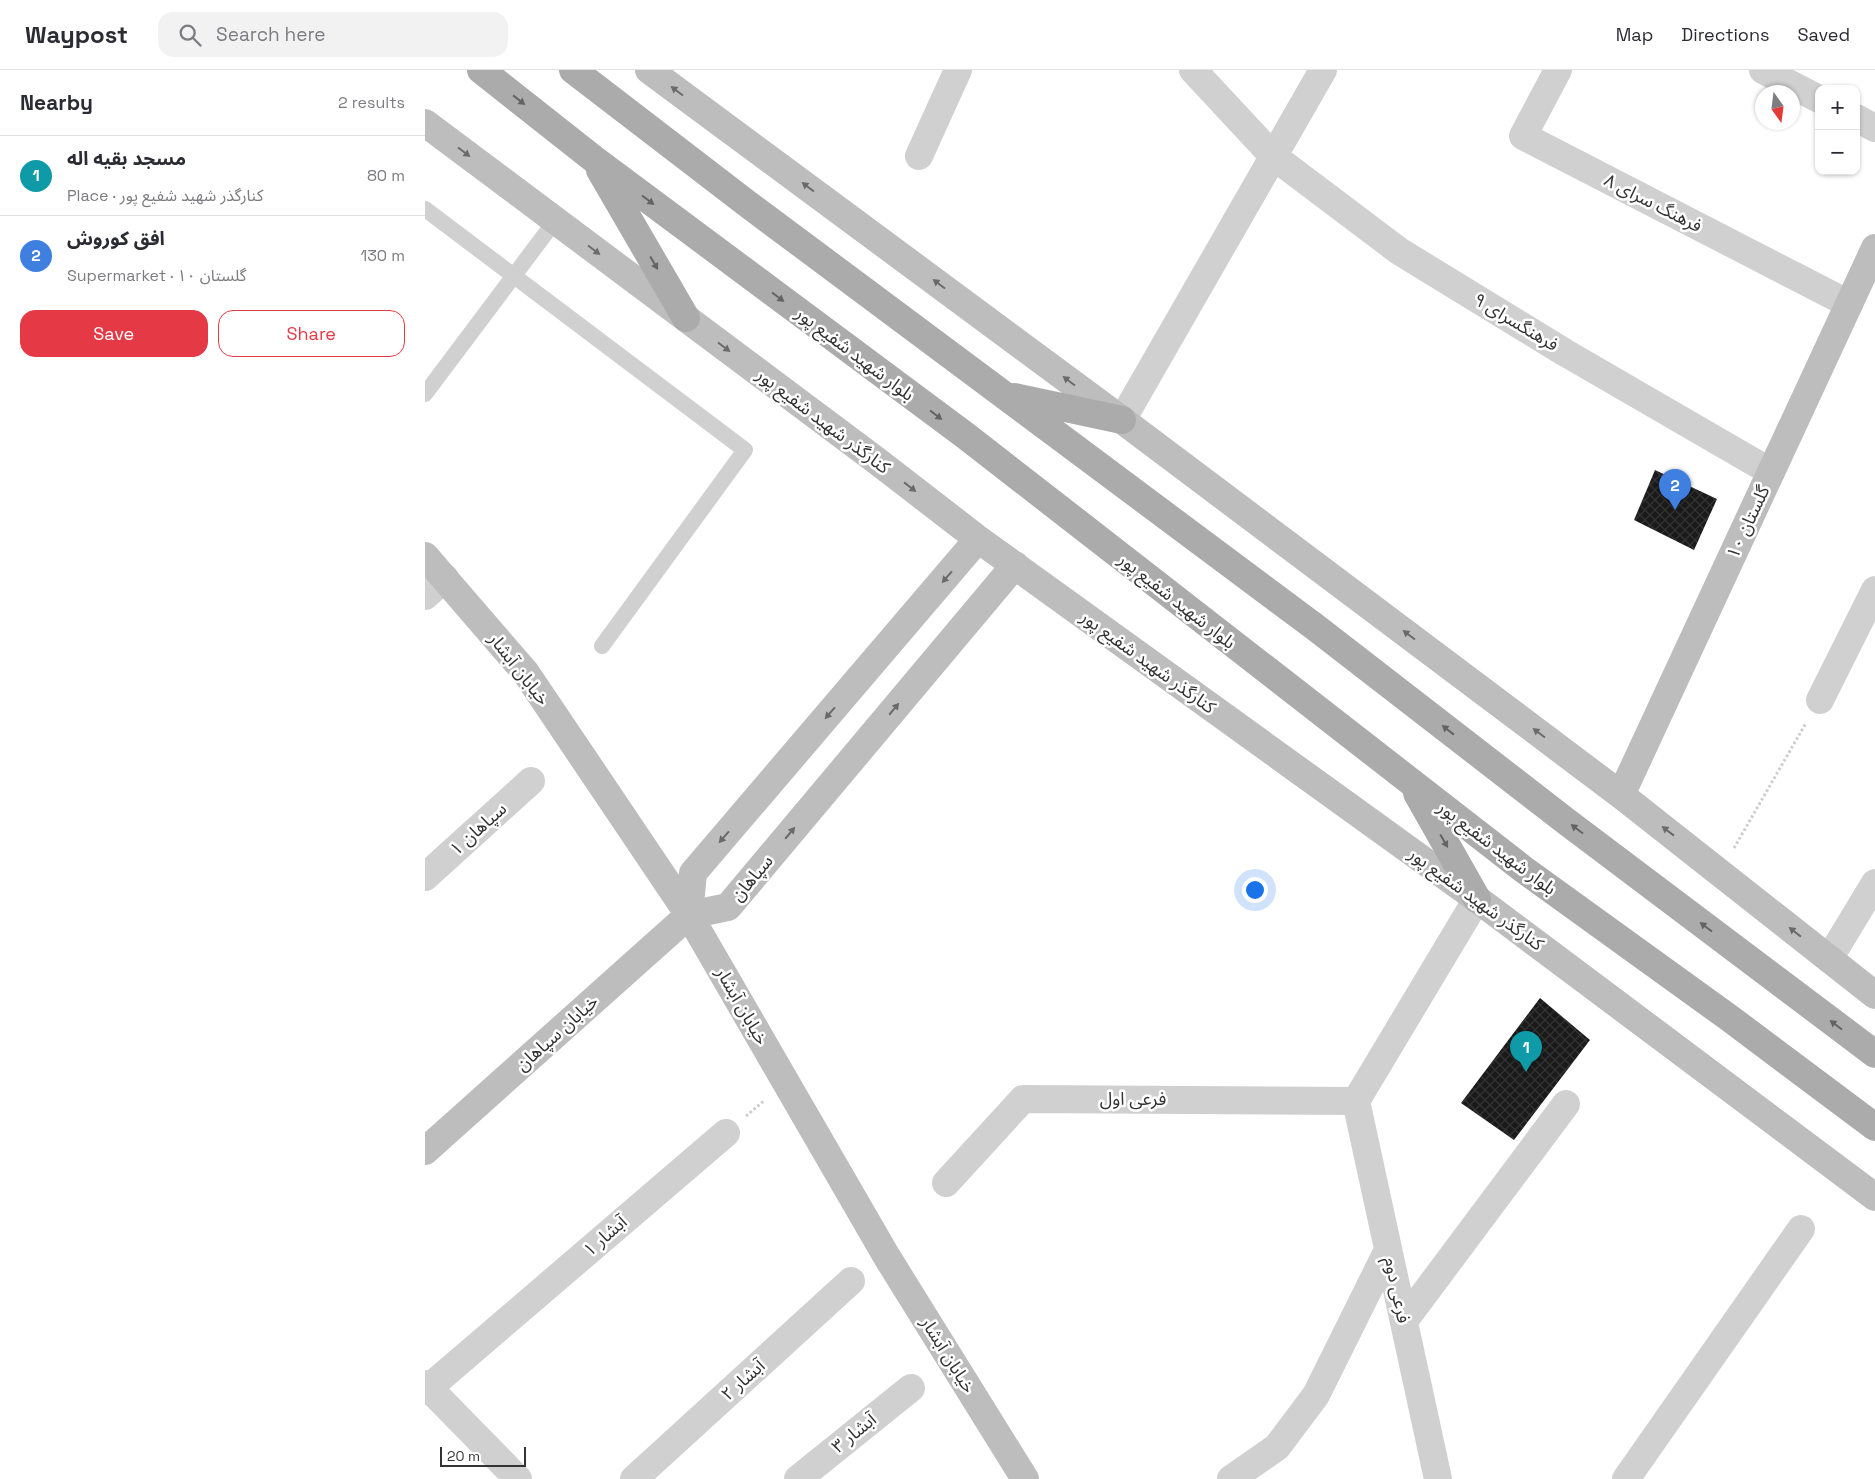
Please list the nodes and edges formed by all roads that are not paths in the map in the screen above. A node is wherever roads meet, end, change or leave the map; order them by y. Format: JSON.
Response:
{"nodes":[{"id":1,"x":481,"y":70,"type":"edge"},
{"id":2,"x":573,"y":70,"type":"edge"},
{"id":3,"x":649,"y":70,"type":"edge"},
{"id":4,"x":958,"y":70,"type":"edge"},
{"id":5,"x":1193,"y":70,"type":"edge"},
{"id":6,"x":1323,"y":70,"type":"edge"},
{"id":7,"x":1558,"y":70,"type":"edge"},
{"id":8,"x":1763,"y":70,"type":"edge"},
{"id":9,"x":1815,"y":97,"type":"edge"},
{"id":10,"x":1860,"y":120,"type":"edge"},
{"id":11,"x":425,"y":123,"type":"edge"},
{"id":12,"x":1875,"y":128,"type":"edge"},
{"id":13,"x":919,"y":156,"type":"dead end"},
{"id":14,"x":1273,"y":156,"type":"junction"},
{"id":15,"x":595,"y":160,"type":"junction"},
{"id":16,"x":425,"y":208,"type":"edge"},
{"id":17,"x":555,"y":220,"type":"junction"},
{"id":18,"x":1875,"y":248,"type":"edge"},
{"id":19,"x":513,"y":276,"type":"junction"},
{"id":20,"x":1849,"y":304,"type":"junction"},
{"id":21,"x":686,"y":318,"type":"junction"},
{"id":22,"x":425,"y":394,"type":"edge"},
{"id":23,"x":1004,"y":394,"type":"junction"},
{"id":24,"x":1122,"y":420,"type":"junction"},
{"id":25,"x":1771,"y":472,"type":"junction"},
{"id":26,"x":979,"y":540,"type":"junction"},
{"id":27,"x":425,"y":556,"type":"edge"},
{"id":28,"x":1015,"y":565,"type":"junction"},
{"id":29,"x":435,"y":587,"type":"edge"},
{"id":30,"x":1875,"y":590,"type":"edge"},
{"id":31,"x":602,"y":646,"type":"dead end"},
{"id":32,"x":1820,"y":700,"type":"road end"},
{"id":33,"x":531,"y":781,"type":"dead end"},
{"id":34,"x":1411,"y":783,"type":"junction"},
{"id":35,"x":1621,"y":795,"type":"junction"},
{"id":36,"x":425,"y":877,"type":"edge"},
{"id":37,"x":1875,"y":883,"type":"edge"},
{"id":38,"x":1477,"y":899,"type":"junction"},
{"id":39,"x":689,"y":915,"type":"junction"},
{"id":40,"x":1829,"y":959,"type":"junction"},
{"id":41,"x":1875,"y":995,"type":"edge"},
{"id":42,"x":1875,"y":1054,"type":"edge"},
{"id":43,"x":1356,"y":1101,"type":"junction"},
{"id":44,"x":1566,"y":1104,"type":"dead end"},
{"id":45,"x":1875,"y":1128,"type":"edge"},
{"id":46,"x":725,"y":1133,"type":"road end"},
{"id":47,"x":425,"y":1151,"type":"edge"},
{"id":48,"x":946,"y":1183,"type":"dead end"},
{"id":49,"x":1875,"y":1197,"type":"edge"},
{"id":50,"x":1801,"y":1229,"type":"dead end"},
{"id":51,"x":1389,"y":1250,"type":"junction"},
{"id":52,"x":851,"y":1281,"type":"dead end"},
{"id":53,"x":1404,"y":1321,"type":"junction"},
{"id":54,"x":426,"y":1388,"type":"edge"},
{"id":55,"x":911,"y":1388,"type":"dead end"},
{"id":56,"x":518,"y":1479,"type":"edge"},
{"id":57,"x":634,"y":1479,"type":"edge"},
{"id":58,"x":798,"y":1479,"type":"edge"},
{"id":59,"x":1025,"y":1479,"type":"edge"},
{"id":60,"x":1231,"y":1479,"type":"edge"},
{"id":61,"x":1439,"y":1479,"type":"edge"},
{"id":62,"x":1626,"y":1479,"type":"edge"}],
"edges":[{"from":1,"to":15,"type":"main road","name":"بلوار شهید شفیع پور","one_way":true},
{"from":2,"to":23,"type":"main road"},
{"from":24,"to":3,"type":"main road","one_way":true},
{"from":4,"to":13,"type":"street"},
{"from":5,"to":14,"type":"street","name":"فرهنگسرای ۹"},
{"from":6,"to":14,"type":"street"},
{"from":7,"to":20,"type":"street","name":"فرهنگ سرای ۸"},
{"from":8,"to":9,"type":"street"},
{"from":10,"to":12,"type":"street"},
{"from":11,"to":17,"type":"main road","name":"کنارگذر شهید شفیع پور","one_way":true},
{"from":14,"to":24,"type":"street"},
{"from":14,"to":25,"type":"street","name":"فرهنگسرای ۹"},
{"from":15,"to":21,"type":"main road","one_way":true},
{"from":15,"to":34,"type":"main road","name":"بلوار شهید شفیع پور","one_way":true},
{"from":16,"to":19,"type":"lane"},
{"from":17,"to":19,"type":"lane"},
{"from":17,"to":21,"type":"main road","name":"کنارگذر شهید شفیع پور","one_way":true},
{"from":18,"to":20,"type":"main road","name":"گلستان ۱۰"},
{"from":19,"to":22,"type":"lane"},
{"from":19,"to":31,"type":"lane"},
{"from":20,"to":25,"type":"main road","name":"گلستان ۱۰"},
{"from":21,"to":26,"type":"main road","name":"کنارگذر شهید شفیع پور","one_way":true},
{"from":23,"to":24,"type":"main road"},
{"from":42,"to":23,"type":"main road","one_way":true},
{"from":35,"to":24,"type":"main road","one_way":true},
{"from":25,"to":35,"type":"main road","name":"گلستان ۱۰"},
{"from":26,"to":28,"type":"main road","name":"کنارگذر شهید شفیع پور"},
{"from":26,"to":39,"type":"main road","one_way":true},
{"from":27,"to":29,"type":"main road","name":"خیابان آبشار"},
{"from":28,"to":38,"type":"main road","name":"کنارگذر شهید شفیع پور"},
{"from":39,"to":28,"type":"main road","name":"سپاهان","one_way":true},
{"from":29,"to":39,"type":"main road","name":"خیابان آبشار"},
{"from":30,"to":32,"type":"street"},
{"from":33,"to":36,"type":"street","name":"سپاهان ۱"},
{"from":34,"to":38,"type":"main road","one_way":true},
{"from":34,"to":45,"type":"main road","name":"بلوار شهید شفیع پور"},
{"from":40,"to":35,"type":"main road","one_way":true},
{"from":37,"to":40,"type":"street"},
{"from":38,"to":43,"type":"street"},
{"from":38,"to":49,"type":"main road","name":"کنارگذر شهید شفیع پور"},
{"from":39,"to":47,"type":"main road","name":"خیابان سپاهان"},
{"from":39,"to":59,"type":"main road","name":"خیابان آبشار"},
{"from":40,"to":41,"type":"main road"},
{"from":43,"to":48,"type":"street","name":"فرعی اول"},
{"from":43,"to":51,"type":"street","name":"فرعی دوم"},
{"from":44,"to":53,"type":"street"},
{"from":46,"to":54,"type":"street","name":"آبشار ۱"},
{"from":50,"to":62,"type":"street"},
{"from":51,"to":53,"type":"street","name":"فرعی دوم"},
{"from":51,"to":60,"type":"street"},
{"from":52,"to":57,"type":"street","name":"آبشار ۲"},
{"from":53,"to":61,"type":"street","name":"فرعی دوم"},
{"from":54,"to":56,"type":"street"},
{"from":55,"to":58,"type":"street","name":"آبشار ۳"}]}
